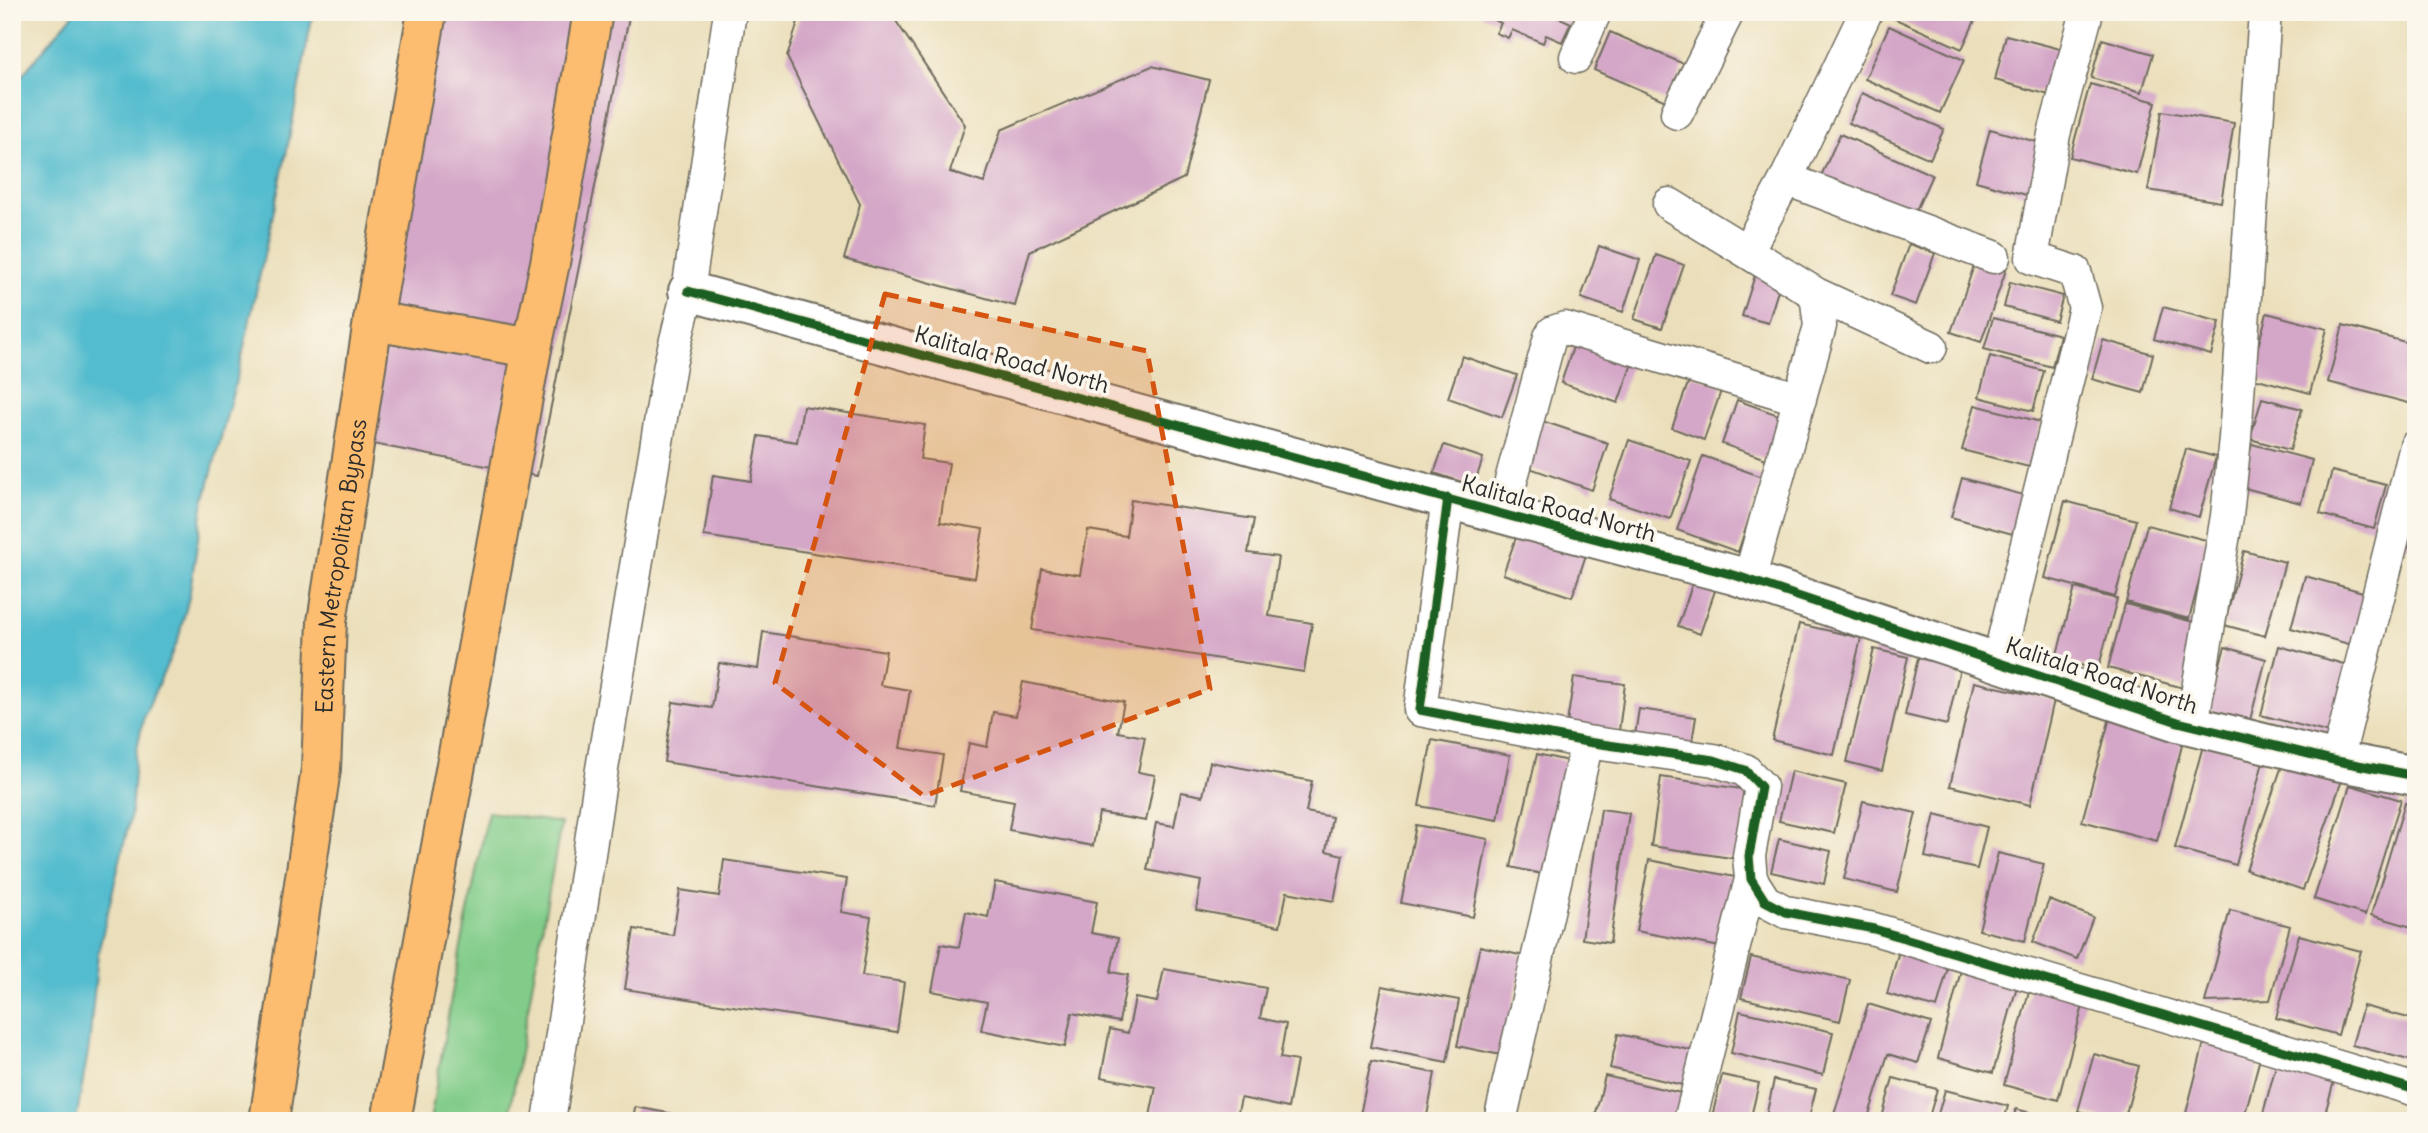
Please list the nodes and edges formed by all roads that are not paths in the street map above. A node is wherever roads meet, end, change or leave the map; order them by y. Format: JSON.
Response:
{"nodes":[{"id":1,"x":427,"y":12,"type":"edge"},
{"id":2,"x":593,"y":12,"type":"edge"},
{"id":3,"x":730,"y":12,"type":"edge"},
{"id":4,"x":1595,"y":12,"type":"edge"},
{"id":5,"x":1728,"y":12,"type":"edge"},
{"id":6,"x":1866,"y":12,"type":"edge"},
{"id":7,"x":2087,"y":12,"type":"edge"},
{"id":8,"x":2265,"y":12,"type":"edge"},
{"id":9,"x":1576,"y":57,"type":"dead end"},
{"id":10,"x":1677,"y":113,"type":"dead end"},
{"id":11,"x":1786,"y":179,"type":"junction"},
{"id":12,"x":1669,"y":204,"type":"dead end"},
{"id":13,"x":1747,"y":251,"type":"junction"},
{"id":14,"x":1994,"y":257,"type":"dead end"},
{"id":15,"x":688,"y":291,"type":"junction"},
{"id":16,"x":1816,"y":294,"type":"junction"},
{"id":17,"x":373,"y":321,"type":"junction"},
{"id":18,"x":1931,"y":347,"type":"dead end"},
{"id":19,"x":532,"y":348,"type":"junction"},
{"id":20,"x":1800,"y":399,"type":"junction"},
{"id":21,"x":2416,"y":446,"type":"edge"},
{"id":22,"x":1448,"y":498,"type":"junction"},
{"id":23,"x":1502,"y":514,"type":"junction"},
{"id":24,"x":1749,"y":580,"type":"junction"},
{"id":25,"x":1998,"y":662,"type":"junction"},
{"id":26,"x":2192,"y":725,"type":"junction"},
{"id":27,"x":1587,"y":742,"type":"junction"},
{"id":28,"x":2337,"y":761,"type":"junction"},
{"id":29,"x":2416,"y":776,"type":"edge"},
{"id":30,"x":1751,"y":879,"type":"junction"},
{"id":31,"x":2416,"y":1090,"type":"edge"},
{"id":32,"x":270,"y":1121,"type":"edge"},
{"id":33,"x":391,"y":1121,"type":"edge"},
{"id":34,"x":549,"y":1121,"type":"edge"},
{"id":35,"x":1500,"y":1121,"type":"edge"},
{"id":36,"x":1690,"y":1121,"type":"edge"}],
"edges":[{"from":1,"to":17,"type":"main road","name":"Eastern Metropolitan Bypass"},
{"from":2,"to":19,"type":"main road"},
{"from":3,"to":15,"type":"street"},
{"from":4,"to":9,"type":"street"},
{"from":5,"to":10,"type":"street"},
{"from":6,"to":11,"type":"street"},
{"from":7,"to":25,"type":"street"},
{"from":8,"to":26,"type":"street"},
{"from":11,"to":13,"type":"street"},
{"from":11,"to":14,"type":"street"},
{"from":12,"to":13,"type":"street"},
{"from":13,"to":16,"type":"street"},
{"from":15,"to":22,"type":"street","name":"Kalitala Road North"},
{"from":15,"to":34,"type":"street"},
{"from":16,"to":18,"type":"street"},
{"from":16,"to":20,"type":"street"},
{"from":17,"to":19,"type":"main road"},
{"from":17,"to":32,"type":"main road","name":"Eastern Metropolitan Bypass"},
{"from":19,"to":33,"type":"main road"},
{"from":20,"to":23,"type":"street"},
{"from":20,"to":24,"type":"street"},
{"from":21,"to":28,"type":"street"},
{"from":22,"to":23,"type":"street","name":"Kalitala Road North"},
{"from":22,"to":27,"type":"street"},
{"from":23,"to":24,"type":"street","name":"Kalitala Road North"},
{"from":24,"to":25,"type":"street","name":"Kalitala Road North"},
{"from":25,"to":26,"type":"street","name":"Kalitala Road North"},
{"from":26,"to":28,"type":"street","name":"Kalitala Road North"},
{"from":27,"to":30,"type":"street"},
{"from":27,"to":35,"type":"street"},
{"from":28,"to":29,"type":"street","name":"Kalitala Road North"},
{"from":30,"to":31,"type":"street"},
{"from":30,"to":36,"type":"street"}]}
